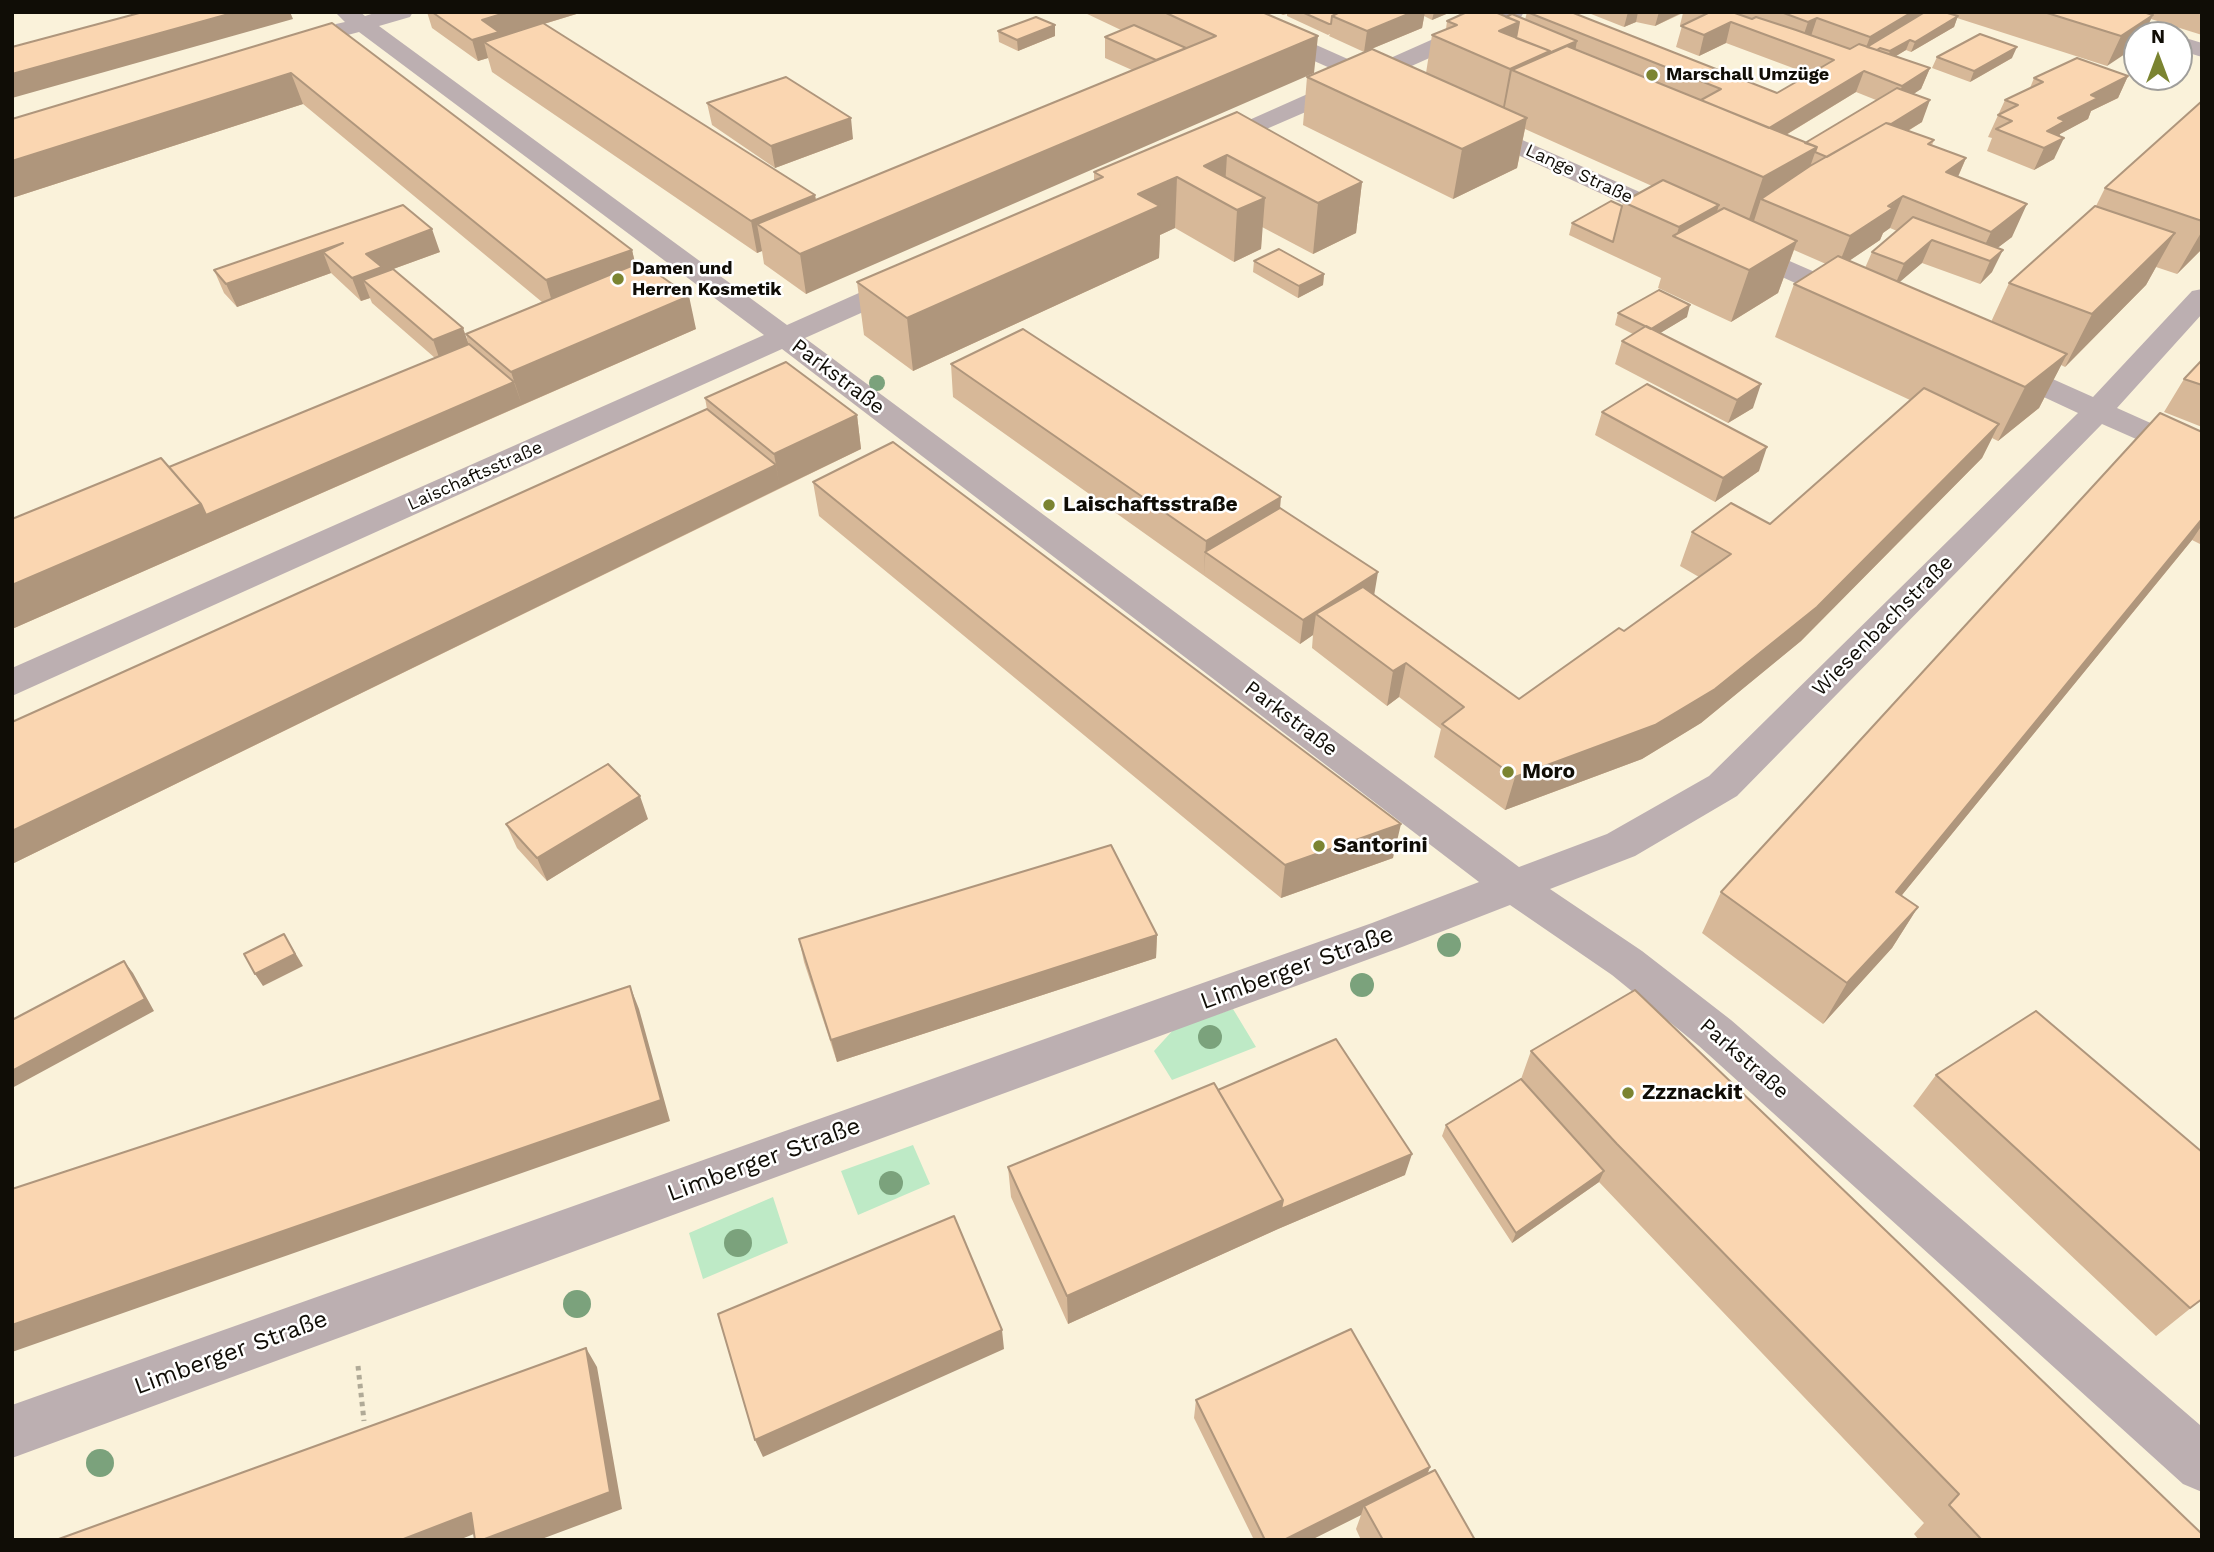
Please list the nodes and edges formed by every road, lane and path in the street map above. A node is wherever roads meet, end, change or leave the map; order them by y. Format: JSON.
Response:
{"nodes":[{"id":1,"x":402,"y":12,"type":"edge"},
{"id":2,"x":1223,"y":12,"type":"edge"},
{"id":3,"x":1513,"y":12,"type":"edge"},
{"id":4,"x":2086,"y":12,"type":"edge"},
{"id":5,"x":354,"y":18,"type":"edge"},
{"id":6,"x":2123,"y":24,"type":"edge"},
{"id":7,"x":323,"y":35,"type":"edge"},
{"id":8,"x":1367,"y":77,"type":"junction"},
{"id":9,"x":1405,"y":94,"type":"edge"},
{"id":10,"x":1455,"y":117,"type":"edge"},
{"id":11,"x":1190,"y":156,"type":"edge"},
{"id":12,"x":924,"y":274,"type":"edge"},
{"id":13,"x":2202,"y":297,"type":"edge"},
{"id":14,"x":1871,"y":307,"type":"edge"},
{"id":15,"x":784,"y":336,"type":"junction"},
{"id":16,"x":1971,"y":353,"type":"edge"},
{"id":17,"x":2097,"y":411,"type":"junction"},
{"id":18,"x":2202,"y":458,"type":"edge"},
{"id":19,"x":12,"y":683,"type":"edge"},
{"id":20,"x":1515,"y":887,"type":"junction"},
{"id":21,"x":12,"y":1432,"type":"edge"},
{"id":22,"x":2202,"y":1465,"type":"edge"}],
"edges":[{"from":1,"to":5,"type":"street"},
{"from":2,"to":8,"type":"street"},
{"from":3,"to":8,"type":"street"},
{"from":4,"to":6,"type":"street"},
{"from":5,"to":7,"type":"street"},
{"from":5,"to":15,"type":"street","name":"Parkstraße"},
{"from":8,"to":9,"type":"street"},
{"from":8,"to":11,"type":"street"},
{"from":10,"to":14,"type":"street","name":"Lange Straße"},
{"from":12,"to":15,"type":"street","name":"Laischaftsstraße"},
{"from":13,"to":17,"type":"street","name":"Wiesenbachstraße"},
{"from":15,"to":19,"type":"street","name":"Laischaftsstraße"},
{"from":15,"to":20,"type":"street","name":"Parkstraße"},
{"from":16,"to":17,"type":"street"},
{"from":17,"to":18,"type":"street"},
{"from":17,"to":20,"type":"street","name":"Wiesenbachstraße"},
{"from":20,"to":21,"type":"street","name":"Limberger Straße"},
{"from":20,"to":22,"type":"street","name":"Parkstraße"}]}
